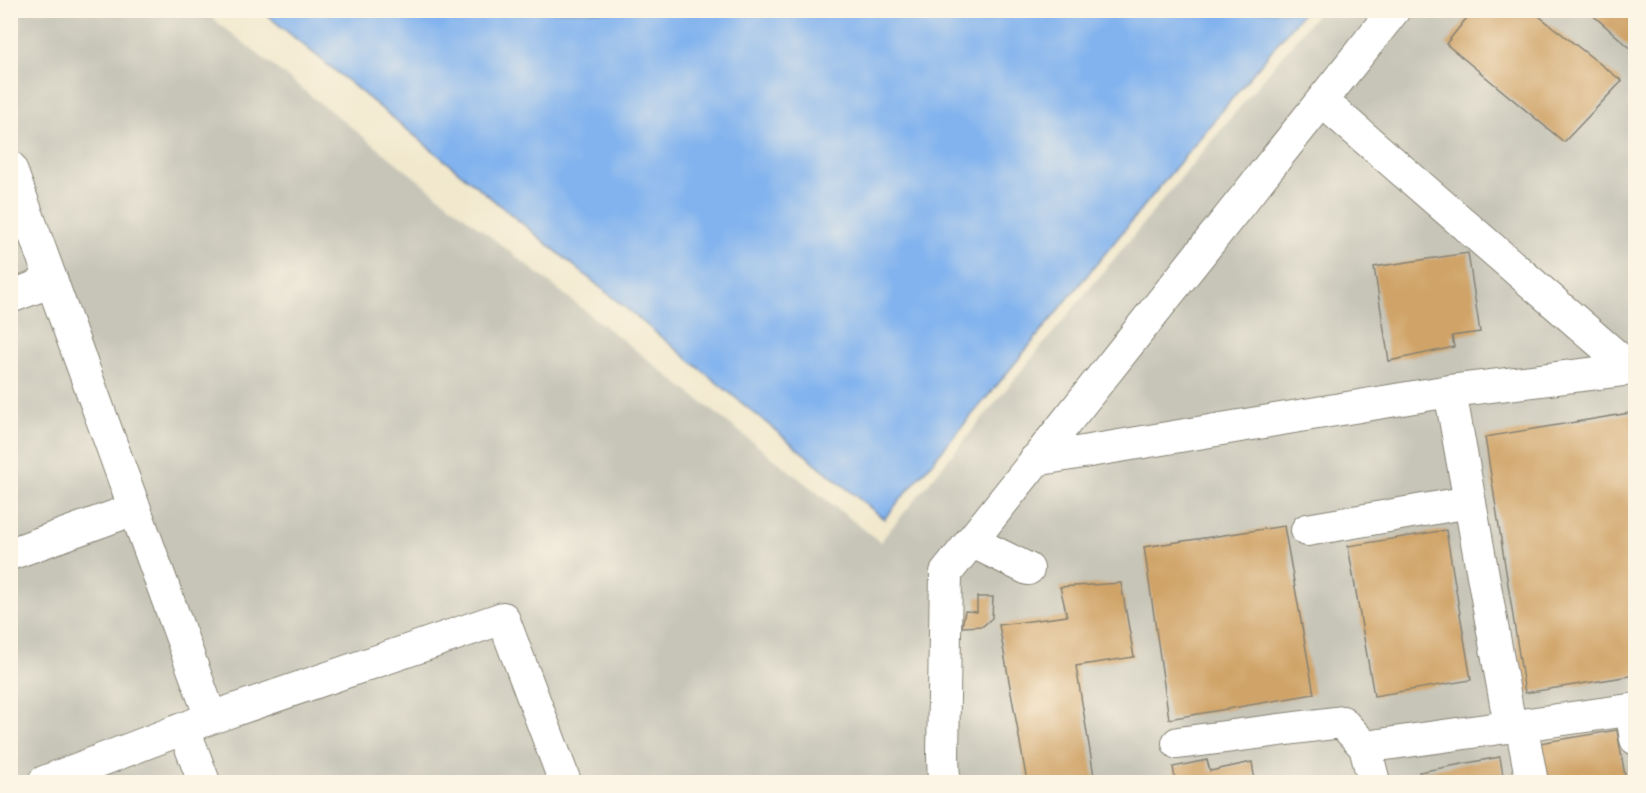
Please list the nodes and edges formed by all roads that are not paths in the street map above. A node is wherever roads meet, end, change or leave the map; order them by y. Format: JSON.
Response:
{"nodes":[{"id":1,"x":1394,"y":10,"type":"edge"},
{"id":2,"x":1322,"y":100,"type":"junction"},
{"id":3,"x":10,"y":167,"type":"edge"},
{"id":4,"x":52,"y":281,"type":"junction"},
{"id":5,"x":10,"y":297,"type":"edge"},
{"id":6,"x":1633,"y":369,"type":"edge"},
{"id":7,"x":1450,"y":391,"type":"junction"},
{"id":8,"x":1035,"y":460,"type":"junction"},
{"id":9,"x":1470,"y":502,"type":"junction"},
{"id":10,"x":135,"y":509,"type":"junction"},
{"id":11,"x":1307,"y":530,"type":"dead end"},
{"id":12,"x":971,"y":541,"type":"junction"},
{"id":13,"x":10,"y":554,"type":"edge"},
{"id":14,"x":1028,"y":569,"type":"dead end"},
{"id":15,"x":1634,"y":719,"type":"edge"},
{"id":16,"x":197,"y":723,"type":"junction"},
{"id":17,"x":1515,"y":725,"type":"junction"},
{"id":18,"x":1178,"y":743,"type":"dead end"},
{"id":19,"x":1365,"y":747,"type":"junction"},
{"id":20,"x":44,"y":783,"type":"edge"},
{"id":21,"x":204,"y":783,"type":"edge"},
{"id":22,"x":565,"y":783,"type":"edge"},
{"id":23,"x":945,"y":783,"type":"edge"},
{"id":24,"x":1374,"y":783,"type":"edge"},
{"id":25,"x":1532,"y":783,"type":"edge"}],
"edges":[{"from":1,"to":2,"type":"street"},
{"from":2,"to":6,"type":"street"},
{"from":2,"to":8,"type":"street"},
{"from":3,"to":4,"type":"street"},
{"from":4,"to":5,"type":"street"},
{"from":4,"to":10,"type":"street"},
{"from":6,"to":7,"type":"street"},
{"from":7,"to":8,"type":"street"},
{"from":7,"to":9,"type":"street"},
{"from":8,"to":12,"type":"street"},
{"from":9,"to":11,"type":"street"},
{"from":9,"to":17,"type":"street"},
{"from":10,"to":13,"type":"street"},
{"from":10,"to":16,"type":"street"},
{"from":12,"to":14,"type":"street"},
{"from":12,"to":23,"type":"street"},
{"from":15,"to":17,"type":"street"},
{"from":16,"to":20,"type":"street"},
{"from":16,"to":21,"type":"street"},
{"from":16,"to":22,"type":"street"},
{"from":17,"to":19,"type":"street"},
{"from":17,"to":25,"type":"street"},
{"from":18,"to":19,"type":"street"},
{"from":19,"to":24,"type":"street"}]}
